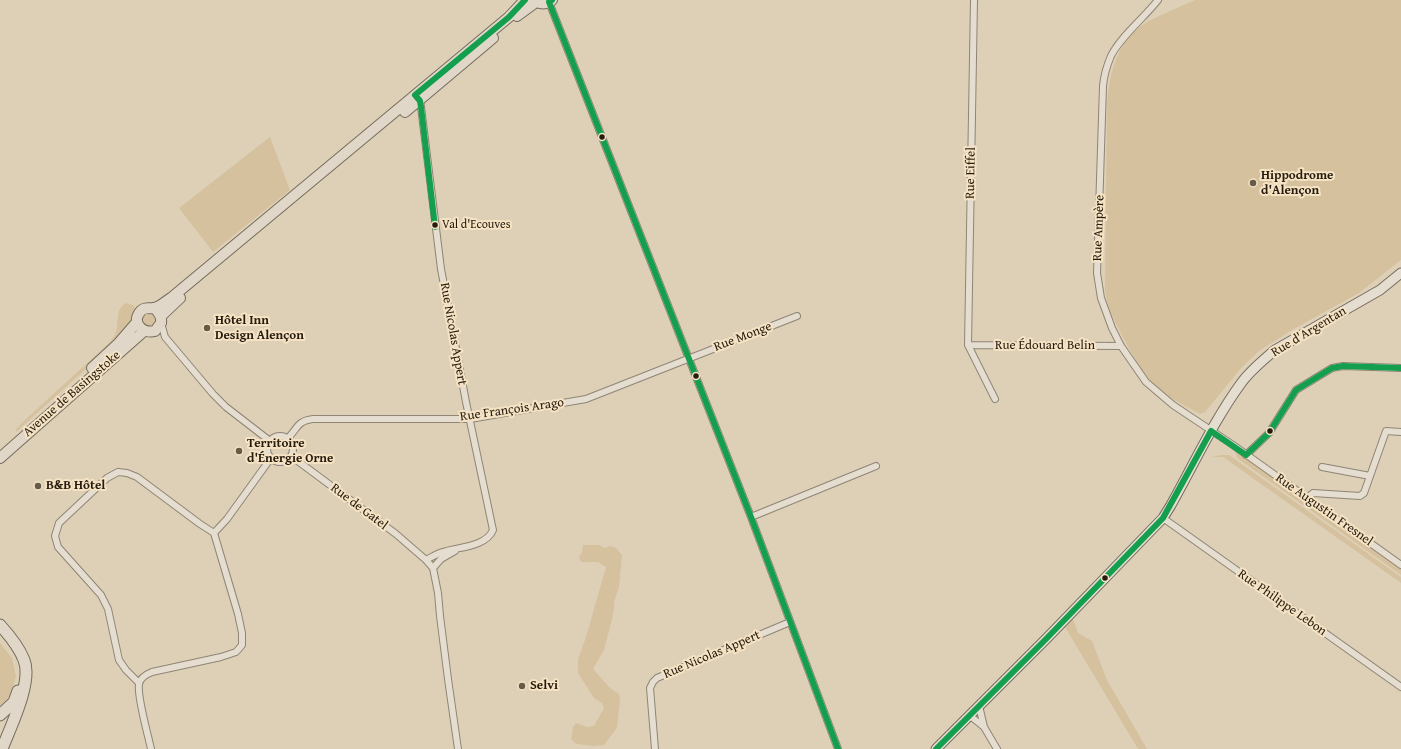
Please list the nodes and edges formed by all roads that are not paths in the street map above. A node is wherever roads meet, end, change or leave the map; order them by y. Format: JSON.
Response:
{"nodes":[{"id":1,"x":525,"y":0,"type":"edge"},
{"id":2,"x":974,"y":0,"type":"edge"},
{"id":3,"x":1158,"y":0,"type":"edge"},
{"id":4,"x":535,"y":1,"type":"edge"},
{"id":5,"x":551,"y":1,"type":"edge"},
{"id":6,"x":417,"y":98,"type":"junction"},
{"id":7,"x":371,"y":135,"type":"junction"},
{"id":8,"x":1401,"y":272,"type":"edge"},
{"id":9,"x":154,"y":308,"type":"junction"},
{"id":10,"x":797,"y":316,"type":"dead end"},
{"id":11,"x":161,"y":320,"type":"junction"},
{"id":12,"x":137,"y":322,"type":"junction"},
{"id":13,"x":148,"y":331,"type":"junction"},
{"id":14,"x":165,"y":337,"type":"junction"},
{"id":15,"x":968,"y":345,"type":"junction"},
{"id":16,"x":1121,"y":346,"type":"junction"},
{"id":17,"x":688,"y":358,"type":"junction"},
{"id":18,"x":1401,"y":368,"type":"edge"},
{"id":19,"x":995,"y":399,"type":"dead end"},
{"id":20,"x":470,"y":419,"type":"junction"},
{"id":21,"x":1211,"y":431,"type":"junction"},
{"id":22,"x":1401,"y":432,"type":"edge"},
{"id":23,"x":288,"y":438,"type":"junction"},
{"id":24,"x":270,"y":441,"type":"junction"},
{"id":25,"x":0,"y":451,"type":"edge"},
{"id":26,"x":1246,"y":455,"type":"junction"},
{"id":27,"x":291,"y":456,"type":"junction"},
{"id":28,"x":0,"y":458,"type":"edge"},
{"id":29,"x":271,"y":458,"type":"junction"},
{"id":30,"x":876,"y":466,"type":"dead end"},
{"id":31,"x":1322,"y":467,"type":"dead end"},
{"id":32,"x":1370,"y":476,"type":"junction"},
{"id":33,"x":1307,"y":498,"type":"junction"},
{"id":34,"x":751,"y":517,"type":"junction"},
{"id":35,"x":1163,"y":518,"type":"junction"},
{"id":36,"x":214,"y":533,"type":"junction"},
{"id":37,"x":458,"y":549,"type":"junction"},
{"id":38,"x":426,"y":560,"type":"junction"},
{"id":39,"x":1401,"y":565,"type":"edge"},
{"id":40,"x":433,"y":568,"type":"junction"},
{"id":41,"x":790,"y":622,"type":"junction"},
{"id":42,"x":0,"y":625,"type":"edge"},
{"id":43,"x":0,"y":631,"type":"edge"},
{"id":44,"x":139,"y":683,"type":"junction"},
{"id":45,"x":1401,"y":687,"type":"edge"},
{"id":46,"x":977,"y":707,"type":"junction"},
{"id":47,"x":0,"y":715,"type":"edge"},
{"id":48,"x":969,"y":715,"type":"junction"},
{"id":49,"x":984,"y":727,"type":"junction"},
{"id":50,"x":2,"y":749,"type":"edge"},
{"id":51,"x":151,"y":749,"type":"edge"},
{"id":52,"x":458,"y":749,"type":"edge"},
{"id":53,"x":655,"y":749,"type":"edge"},
{"id":54,"x":838,"y":749,"type":"edge"},
{"id":55,"x":936,"y":749,"type":"edge"},
{"id":56,"x":997,"y":749,"type":"edge"}],
"edges":[{"from":1,"to":6,"type":"main road"},
{"from":2,"to":15,"type":"street","name":"Rue Eiffel"},
{"from":3,"to":16,"type":"street","name":"Rue Ampère"},
{"from":4,"to":5,"type":"main road"},
{"from":4,"to":6,"type":"main road"},
{"from":5,"to":17,"type":"street"},
{"from":6,"to":7,"type":"main road"},
{"from":6,"to":20,"type":"street","name":"Rue Nicolas Appert"},
{"from":7,"to":9,"type":"main road"},
{"from":7,"to":11,"type":"main road"},
{"from":8,"to":21,"type":"main road","name":"Rue d'Argentan"},
{"from":9,"to":11,"type":"main road"},
{"from":9,"to":12,"type":"main road"},
{"from":10,"to":17,"type":"street","name":"Rue Monge"},
{"from":11,"to":13,"type":"main road"},
{"from":11,"to":14,"type":"street"},
{"from":12,"to":13,"type":"main road"},
{"from":12,"to":25,"type":"main road","name":"Avenue de Basingstoke"},
{"from":13,"to":14,"type":"street"},
{"from":13,"to":28,"type":"main road","name":"Avenue de Basingstoke"},
{"from":14,"to":24,"type":"street"},
{"from":15,"to":16,"type":"street","name":"Rue Édouard Belin"},
{"from":15,"to":19,"type":"street"},
{"from":16,"to":21,"type":"street","name":"Rue Ampère"},
{"from":17,"to":20,"type":"street","name":"Rue François Arago"},
{"from":17,"to":34,"type":"street"},
{"from":18,"to":26,"type":"street"},
{"from":20,"to":23,"type":"street","name":"Rue François Arago"},
{"from":20,"to":37,"type":"street","name":"Rue Nicolas Appert"},
{"from":21,"to":26,"type":"street","name":"Rue Augustin Fresnel"},
{"from":21,"to":35,"type":"main road","name":"Rue d'Argentan"},
{"from":22,"to":32,"type":"street"},
{"from":23,"to":24,"type":"street"},
{"from":23,"to":27,"type":"street"},
{"from":24,"to":29,"type":"street"},
{"from":26,"to":33,"type":"street","name":"Rue Augustin Fresnel"},
{"from":27,"to":29,"type":"street"},
{"from":27,"to":38,"type":"street","name":"Rue de Gatel"},
{"from":29,"to":36,"type":"street"},
{"from":30,"to":34,"type":"street"},
{"from":31,"to":32,"type":"street"},
{"from":32,"to":33,"type":"street"},
{"from":33,"to":39,"type":"street","name":"Rue Augustin Fresnel"},
{"from":34,"to":41,"type":"street"},
{"from":35,"to":45,"type":"street","name":"Rue Philippe Lebon"},
{"from":35,"to":46,"type":"main road","name":"Rue d'Argentan"},
{"from":36,"to":44,"type":"street"},
{"from":36,"to":44,"type":"street"},
{"from":37,"to":38,"type":"street","name":"Rue Nicolas Appert"},
{"from":37,"to":40,"type":"street","name":"Rue Nicolas Appert"},
{"from":38,"to":40,"type":"street"},
{"from":40,"to":52,"type":"street"},
{"from":41,"to":53,"type":"street","name":"Rue Nicolas Appert"},
{"from":41,"to":54,"type":"street"},
{"from":42,"to":50,"type":"highway"},
{"from":43,"to":47,"type":"highway"},
{"from":44,"to":51,"type":"street"},
{"from":46,"to":48,"type":"main road","name":"Rue d'Argentan"},
{"from":46,"to":49,"type":"street"},
{"from":48,"to":49,"type":"street"},
{"from":48,"to":55,"type":"main road","name":"Rue d'Argentan"},
{"from":49,"to":56,"type":"street"}]}
